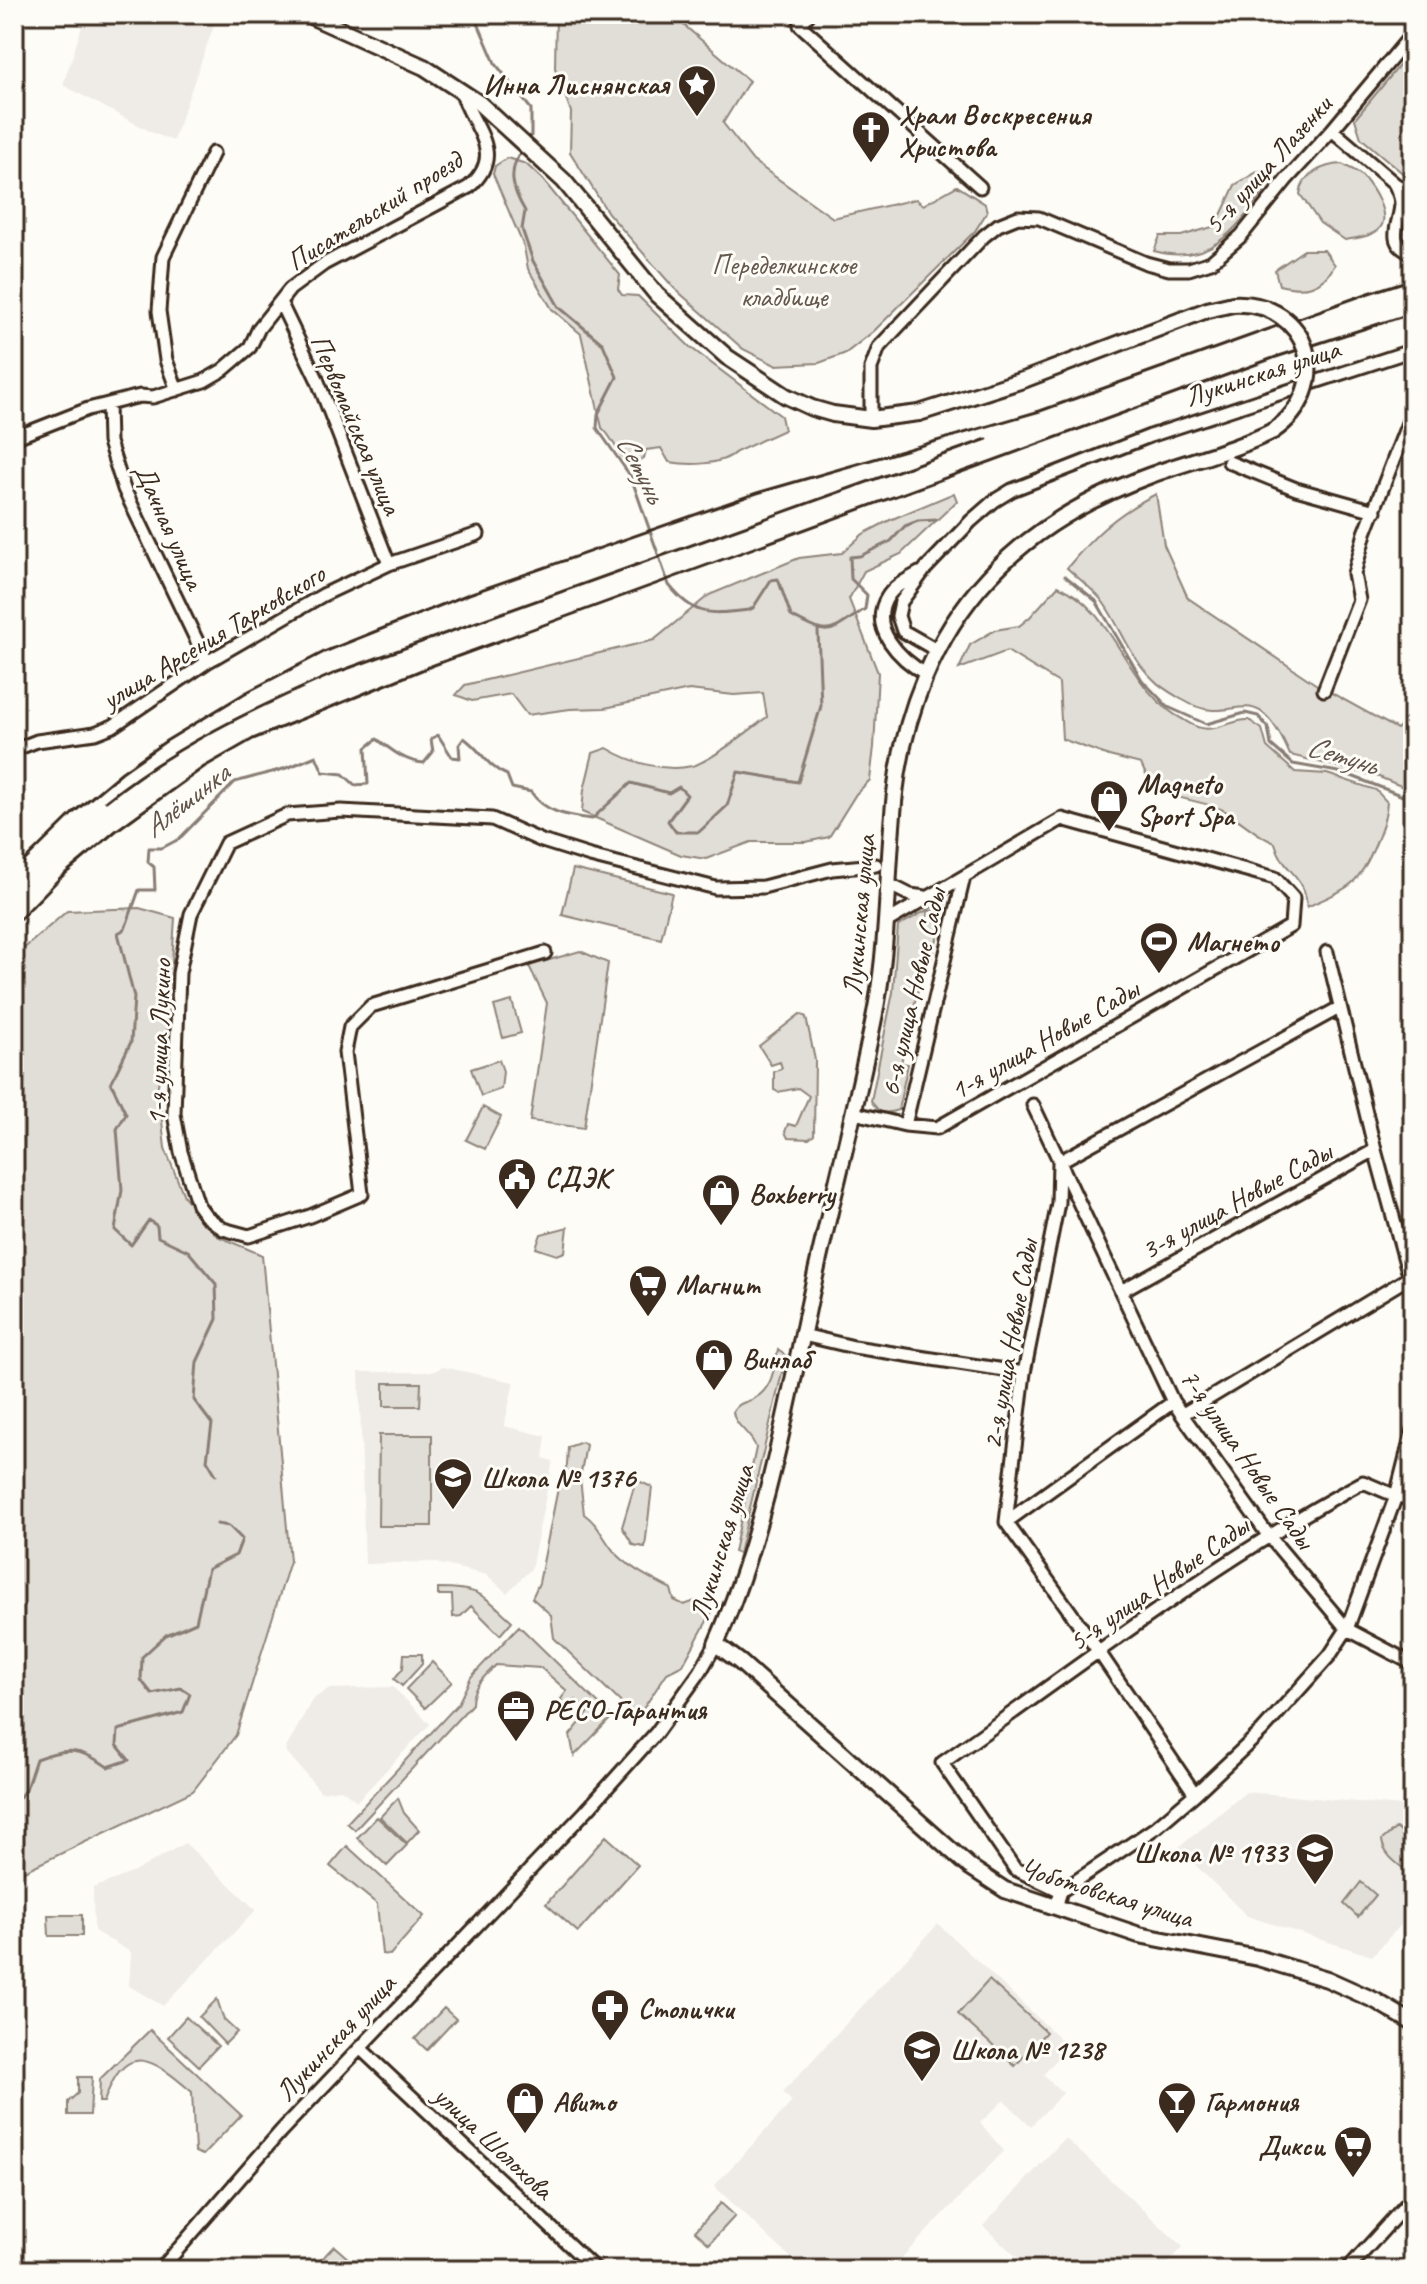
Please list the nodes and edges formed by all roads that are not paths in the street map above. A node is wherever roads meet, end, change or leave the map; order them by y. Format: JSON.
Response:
{"nodes":[{"id":1,"x":306,"y":14,"type":"edge"},
{"id":2,"x":809,"y":14,"type":"edge"},
{"id":3,"x":1413,"y":33,"type":"edge"},
{"id":4,"x":461,"y":90,"type":"junction"},
{"id":5,"x":1332,"y":130,"type":"junction"},
{"id":6,"x":213,"y":153,"type":"dead end"},
{"id":7,"x":1395,"y":184,"type":"junction"},
{"id":8,"x":980,"y":187,"type":"dead end"},
{"id":9,"x":1413,"y":195,"type":"edge"},
{"id":10,"x":1413,"y":254,"type":"edge"},
{"id":11,"x":280,"y":302,"type":"junction"},
{"id":12,"x":1413,"y":351,"type":"edge"},
{"id":13,"x":177,"y":390,"type":"junction"},
{"id":14,"x":108,"y":404,"type":"junction"},
{"id":15,"x":1413,"y":410,"type":"edge"},
{"id":16,"x":871,"y":419,"type":"junction"},
{"id":17,"x":14,"y":438,"type":"edge"},
{"id":18,"x":1229,"y":462,"type":"dead end"},
{"id":19,"x":1375,"y":511,"type":"junction"},
{"id":20,"x":478,"y":534,"type":"dead end"},
{"id":21,"x":389,"y":564,"type":"junction"},
{"id":22,"x":926,"y":568,"type":"junction"},
{"id":23,"x":938,"y":651,"type":"junction"},
{"id":24,"x":207,"y":662,"type":"junction"},
{"id":25,"x":926,"y":674,"type":"junction"},
{"id":26,"x":1324,"y":690,"type":"dead end"},
{"id":27,"x":14,"y":750,"type":"edge"},
{"id":28,"x":876,"y":865,"type":"dead end"},
{"id":29,"x":964,"y":877,"type":"junction"},
{"id":30,"x":890,"y":885,"type":"junction"},
{"id":31,"x":926,"y":897,"type":"junction"},
{"id":32,"x":888,"y":921,"type":"junction"},
{"id":33,"x":1291,"y":926,"type":"joint"},
{"id":34,"x":1327,"y":952,"type":"dead end"},
{"id":35,"x":545,"y":953,"type":"dead end"},
{"id":36,"x":1339,"y":1008,"type":"junction"},
{"id":37,"x":1033,"y":1105,"type":"dead end"},
{"id":38,"x":854,"y":1113,"type":"junction"},
{"id":39,"x":905,"y":1125,"type":"junction"},
{"id":40,"x":1375,"y":1150,"type":"junction"},
{"id":41,"x":1059,"y":1162,"type":"junction"},
{"id":42,"x":1412,"y":1284,"type":"edge"},
{"id":43,"x":1121,"y":1291,"type":"junction"},
{"id":44,"x":803,"y":1335,"type":"junction"},
{"id":45,"x":1024,"y":1373,"type":"junction"},
{"id":46,"x":1173,"y":1402,"type":"junction"},
{"id":47,"x":1183,"y":1414,"type":"junction"},
{"id":48,"x":1413,"y":1429,"type":"edge"},
{"id":49,"x":1396,"y":1496,"type":"junction"},
{"id":50,"x":1413,"y":1498,"type":"edge"},
{"id":51,"x":1006,"y":1522,"type":"junction"},
{"id":52,"x":1268,"y":1535,"type":"junction"},
{"id":53,"x":1347,"y":1629,"type":"junction"},
{"id":54,"x":716,"y":1644,"type":"junction"},
{"id":55,"x":1099,"y":1652,"type":"junction"},
{"id":56,"x":1413,"y":1664,"type":"edge"},
{"id":57,"x":1195,"y":1794,"type":"junction"},
{"id":58,"x":1061,"y":1891,"type":"junction"},
{"id":59,"x":1056,"y":1907,"type":"junction"},
{"id":60,"x":1413,"y":2023,"type":"edge"},
{"id":61,"x":360,"y":2048,"type":"junction"},
{"id":62,"x":1413,"y":2197,"type":"edge"},
{"id":63,"x":160,"y":2270,"type":"edge"},
{"id":64,"x":596,"y":2270,"type":"edge"},
{"id":65,"x":1347,"y":2270,"type":"edge"}],
"edges":[{"from":1,"to":4,"type":"main road"},
{"from":2,"to":8,"type":"street"},
{"from":3,"to":5,"type":"street","name":"5-я улица Лазенки"},
{"from":4,"to":11,"type":"street","name":"Писательский проезд"},
{"from":4,"to":16,"type":"main road"},
{"from":5,"to":7,"type":"street"},
{"from":5,"to":16,"type":"street","name":"5-я улица Лазенки"},
{"from":6,"to":13,"type":"street"},
{"from":7,"to":9,"type":"street"},
{"from":7,"to":10,"type":"street"},
{"from":11,"to":13,"type":"street","name":"Писательский проезд"},
{"from":11,"to":21,"type":"street","name":"Первомайская улица"},
{"from":12,"to":22,"type":"street","name":"Лукинская улица"},
{"from":13,"to":14,"type":"street","name":"Писательский проезд"},
{"from":14,"to":17,"type":"street","name":"Писательский проезд"},
{"from":14,"to":24,"type":"street","name":"Дачная улица"},
{"from":15,"to":19,"type":"street"},
{"from":16,"to":23,"type":"main road","name":"Лукинская улица","bridge":true},
{"from":18,"to":19,"type":"street"},
{"from":19,"to":26,"type":"street"},
{"from":20,"to":21,"type":"street","name":"улица Арсения Тарковского"},
{"from":21,"to":24,"type":"street","name":"улица Арсения Тарковского"},
{"from":22,"to":23,"type":"street","name":"Лукинская улица"},
{"from":22,"to":25,"type":"street","name":"Лукинская улица"},
{"from":23,"to":25,"type":"main road","name":"Лукинская улица"},
{"from":24,"to":27,"type":"street","name":"улица Арсения Тарковского"},
{"from":25,"to":30,"type":"main road","name":"Лукинская улица"},
{"from":28,"to":35,"type":"street","name":"1-я улица Лукино"},
{"from":29,"to":31,"type":"street"},
{"from":29,"to":33,"type":"street","name":"6-я улица Новые Сады"},
{"from":29,"to":39,"type":"street","name":"6-я улица Новые Сады"},
{"from":30,"to":31,"type":"street"},
{"from":30,"to":32,"type":"main road","name":"Лукинская улица"},
{"from":31,"to":32,"type":"street"},
{"from":32,"to":38,"type":"main road","name":"Лукинская улица"},
{"from":33,"to":39,"type":"street","name":"1-я улица Новые Сады"},
{"from":34,"to":36,"type":"street"},
{"from":36,"to":40,"type":"street"},
{"from":36,"to":41,"type":"street"},
{"from":37,"to":41,"type":"street","name":"7-я улица Новые Сады"},
{"from":38,"to":39,"type":"street","name":"1-я улица Новые Сады"},
{"from":38,"to":44,"type":"main road","name":"Лукинская улица"},
{"from":40,"to":42,"type":"street"},
{"from":40,"to":43,"type":"street","name":"3-я улица Новые Сады"},
{"from":41,"to":43,"type":"street","name":"7-я улица Новые Сады"},
{"from":41,"to":45,"type":"street","name":"2-я улица Новые Сады"},
{"from":42,"to":47,"type":"street"},
{"from":43,"to":46,"type":"street","name":"7-я улица Новые Сады"},
{"from":44,"to":45,"type":"street"},
{"from":44,"to":54,"type":"main road","name":"Лукинская улица"},
{"from":45,"to":51,"type":"street","name":"2-я улица Новые Сады"},
{"from":46,"to":47,"type":"street","name":"7-я улица Новые Сады"},
{"from":46,"to":51,"type":"street"},
{"from":47,"to":52,"type":"street","name":"7-я улица Новые Сады"},
{"from":48,"to":49,"type":"street"},
{"from":49,"to":50,"type":"street","name":"5-я улица Новые Сады"},
{"from":49,"to":52,"type":"street","name":"5-я улица Новые Сады"},
{"from":49,"to":53,"type":"street"},
{"from":51,"to":55,"type":"street"},
{"from":52,"to":53,"type":"street","name":"7-я улица Новые Сады"},
{"from":52,"to":55,"type":"street","name":"5-я улица Новые Сады"},
{"from":53,"to":56,"type":"street","name":"7-я улица Новые Сады"},
{"from":53,"to":57,"type":"street"},
{"from":54,"to":59,"type":"main road","name":"Чоботовская улица"},
{"from":54,"to":61,"type":"street","name":"Лукинская улица"},
{"from":55,"to":57,"type":"street"},
{"from":55,"to":58,"type":"street","name":"5-я улица Новые Сады"},
{"from":57,"to":58,"type":"street"},
{"from":58,"to":59,"type":"street"},
{"from":59,"to":60,"type":"main road","name":"Чоботовская улица"},
{"from":61,"to":63,"type":"street","name":"Лукинская улица"},
{"from":61,"to":64,"type":"street","name":"улица Шолохова"},
{"from":62,"to":65,"type":"street"}]}
